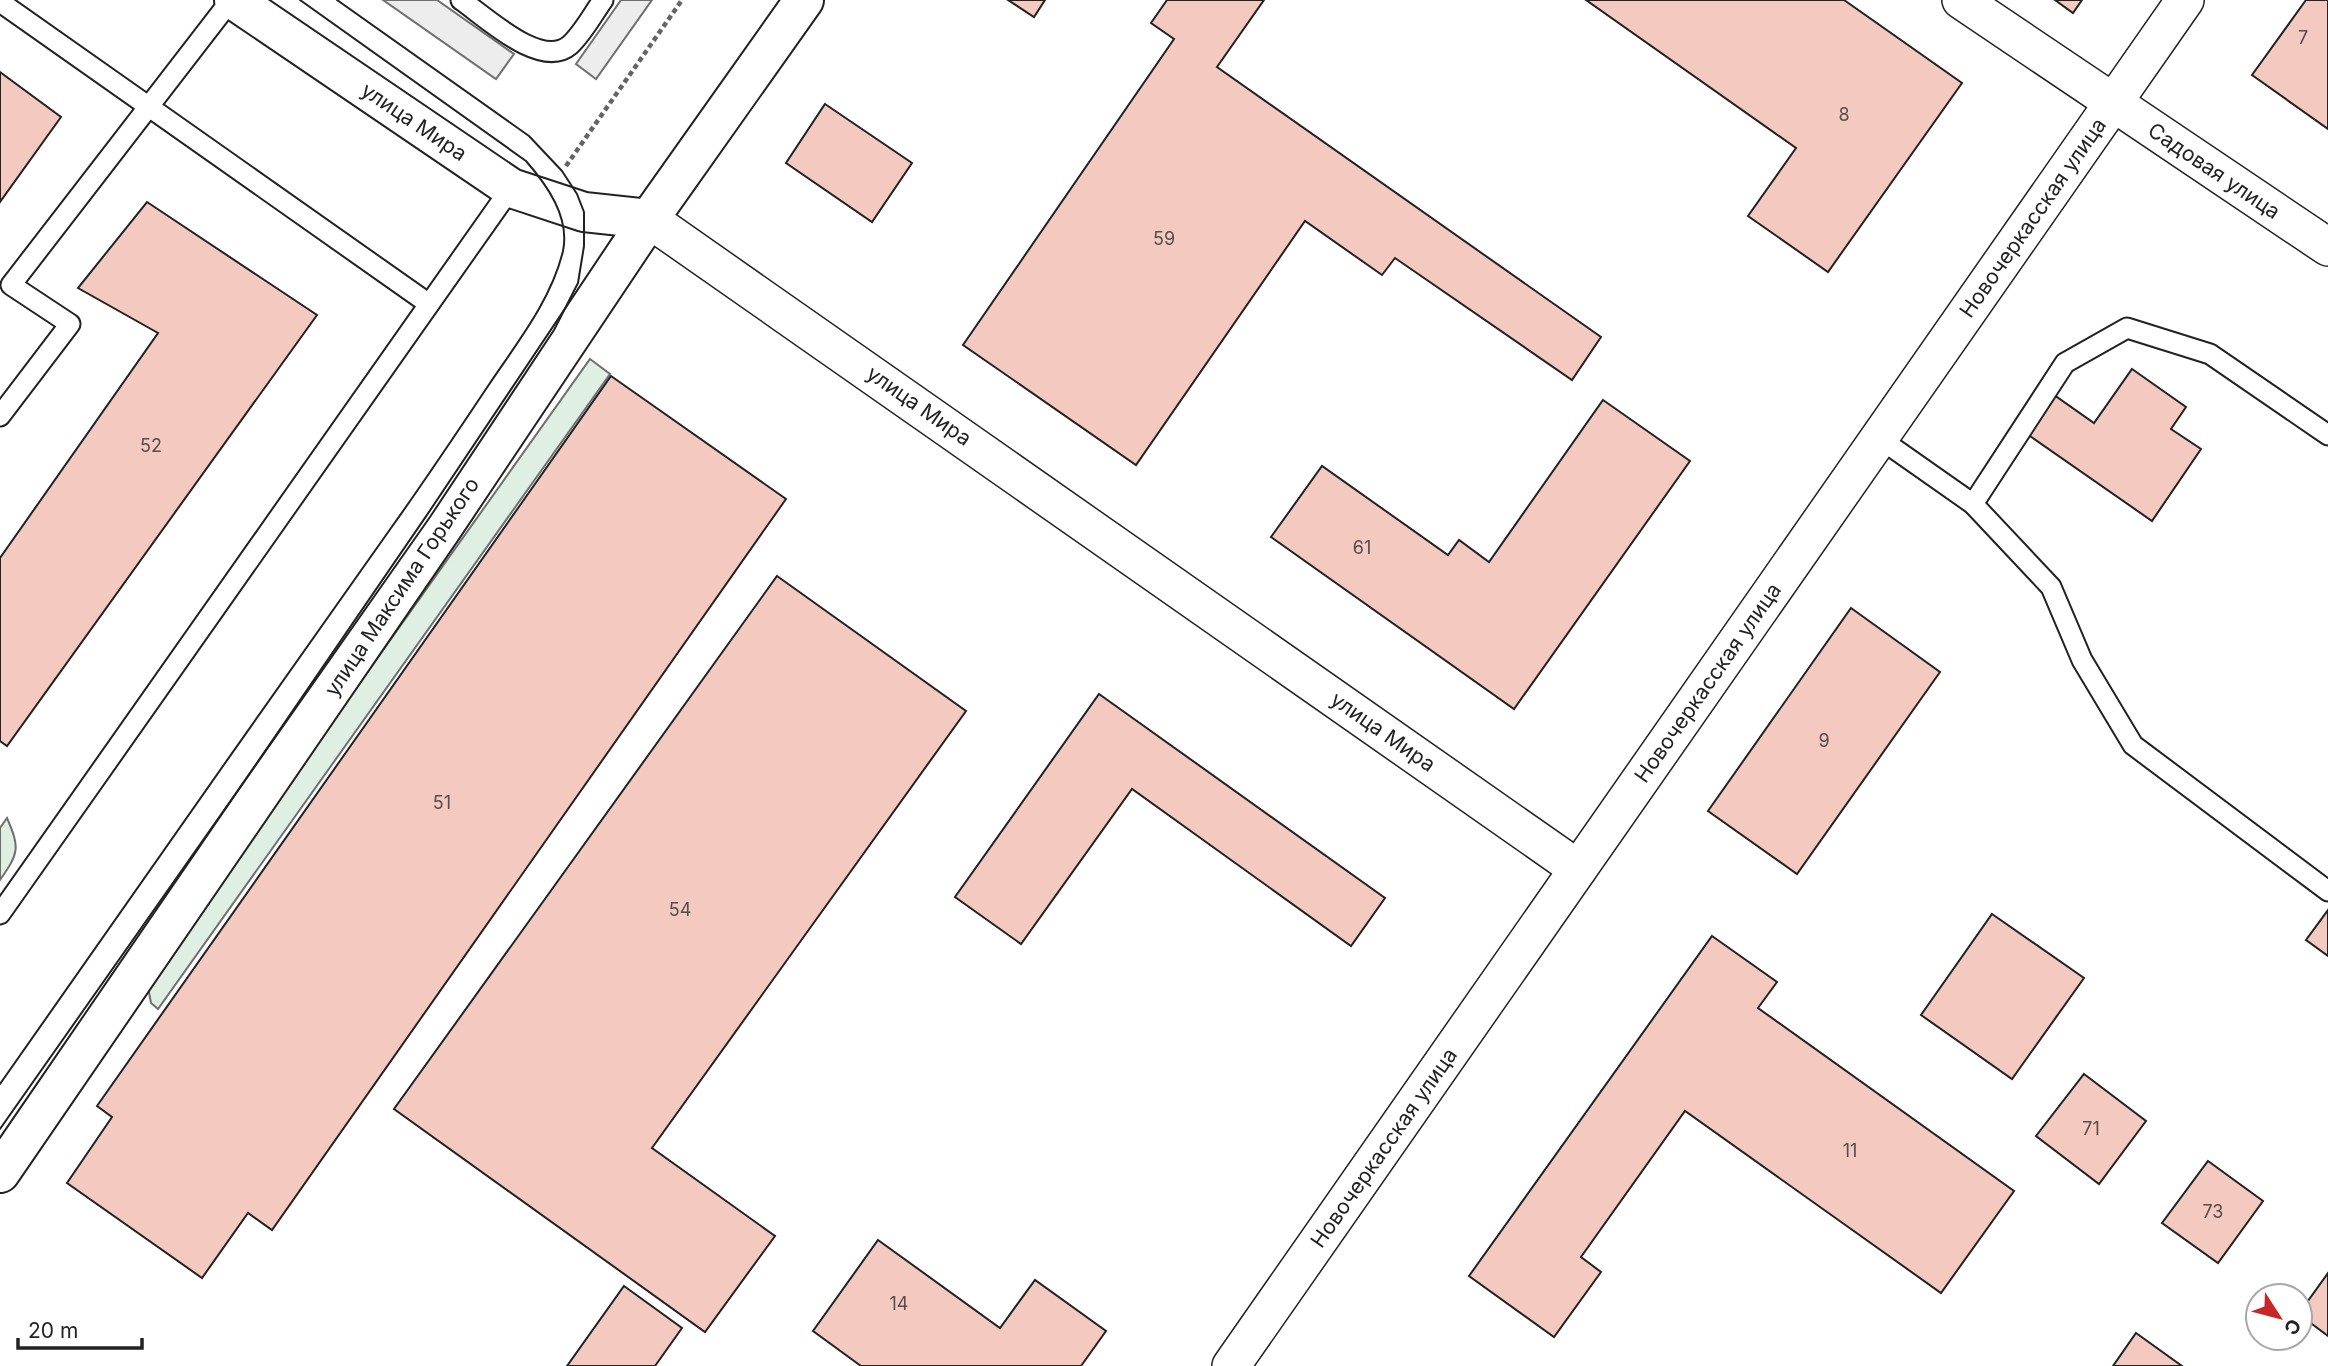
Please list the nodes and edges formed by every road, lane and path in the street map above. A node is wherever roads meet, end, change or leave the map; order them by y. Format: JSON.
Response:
{"nodes":[{"id":1,"x":232,"y":0,"type":"edge"},
{"id":2,"x":461,"y":0,"type":"edge"},
{"id":3,"x":603,"y":0,"type":"edge"},
{"id":4,"x":682,"y":0,"type":"edge"},
{"id":5,"x":804,"y":0,"type":"edge"},
{"id":6,"x":1961,"y":0,"type":"edge"},
{"id":7,"x":2185,"y":0,"type":"edge"},
{"id":8,"x":0,"y":2,"type":"edge"},
{"id":9,"x":2113,"y":104,"type":"junction"},
{"id":10,"x":149,"y":108,"type":"junction"},
{"id":11,"x":527,"y":193,"type":"junction"},
{"id":12,"x":649,"y":219,"type":"junction"},
{"id":13,"x":2328,"y":247,"type":"edge"},
{"id":14,"x":429,"y":304,"type":"junction"},
{"id":15,"x":0,"y":416,"type":"edge"},
{"id":16,"x":2328,"y":435,"type":"edge"},
{"id":17,"x":1879,"y":439,"type":"junction"},
{"id":18,"x":1973,"y":504,"type":"junction"},
{"id":19,"x":1578,"y":869,"type":"junction"},
{"id":20,"x":2328,"y":891,"type":"edge"},
{"id":21,"x":0,"y":914,"type":"edge"},
{"id":22,"x":0,"y":1174,"type":"edge"},
{"id":23,"x":1231,"y":1366,"type":"edge"}],
"edges":[{"from":1,"to":10,"type":"lane"},
{"from":1,"to":11,"type":"street","name":"улица Мира"},
{"from":2,"to":3,"type":"lane"},
{"from":4,"to":11,"type":"path"},
{"from":5,"to":12,"type":"street","name":"улица Максима Горького"},
{"from":6,"to":9,"type":"street","name":"Садовая улица"},
{"from":7,"to":9,"type":"street","name":"Новочеркасская улица"},
{"from":8,"to":10,"type":"lane"},
{"from":9,"to":13,"type":"street","name":"Садовая улица"},
{"from":9,"to":17,"type":"street","name":"Новочеркасская улица"},
{"from":10,"to":14,"type":"lane"},
{"from":10,"to":15,"type":"lane"},
{"from":11,"to":12,"type":"street","name":"улица Мира"},
{"from":11,"to":14,"type":"lane"},
{"from":12,"to":19,"type":"street","name":"улица Мира"},
{"from":12,"to":22,"type":"street","name":"улица Максима Горького"},
{"from":14,"to":21,"type":"lane"},
{"from":16,"to":18,"type":"lane"},
{"from":17,"to":18,"type":"lane"},
{"from":17,"to":19,"type":"street","name":"Новочеркасская улица"},
{"from":18,"to":20,"type":"lane"},
{"from":19,"to":23,"type":"street","name":"Новочеркасская улица"}]}
